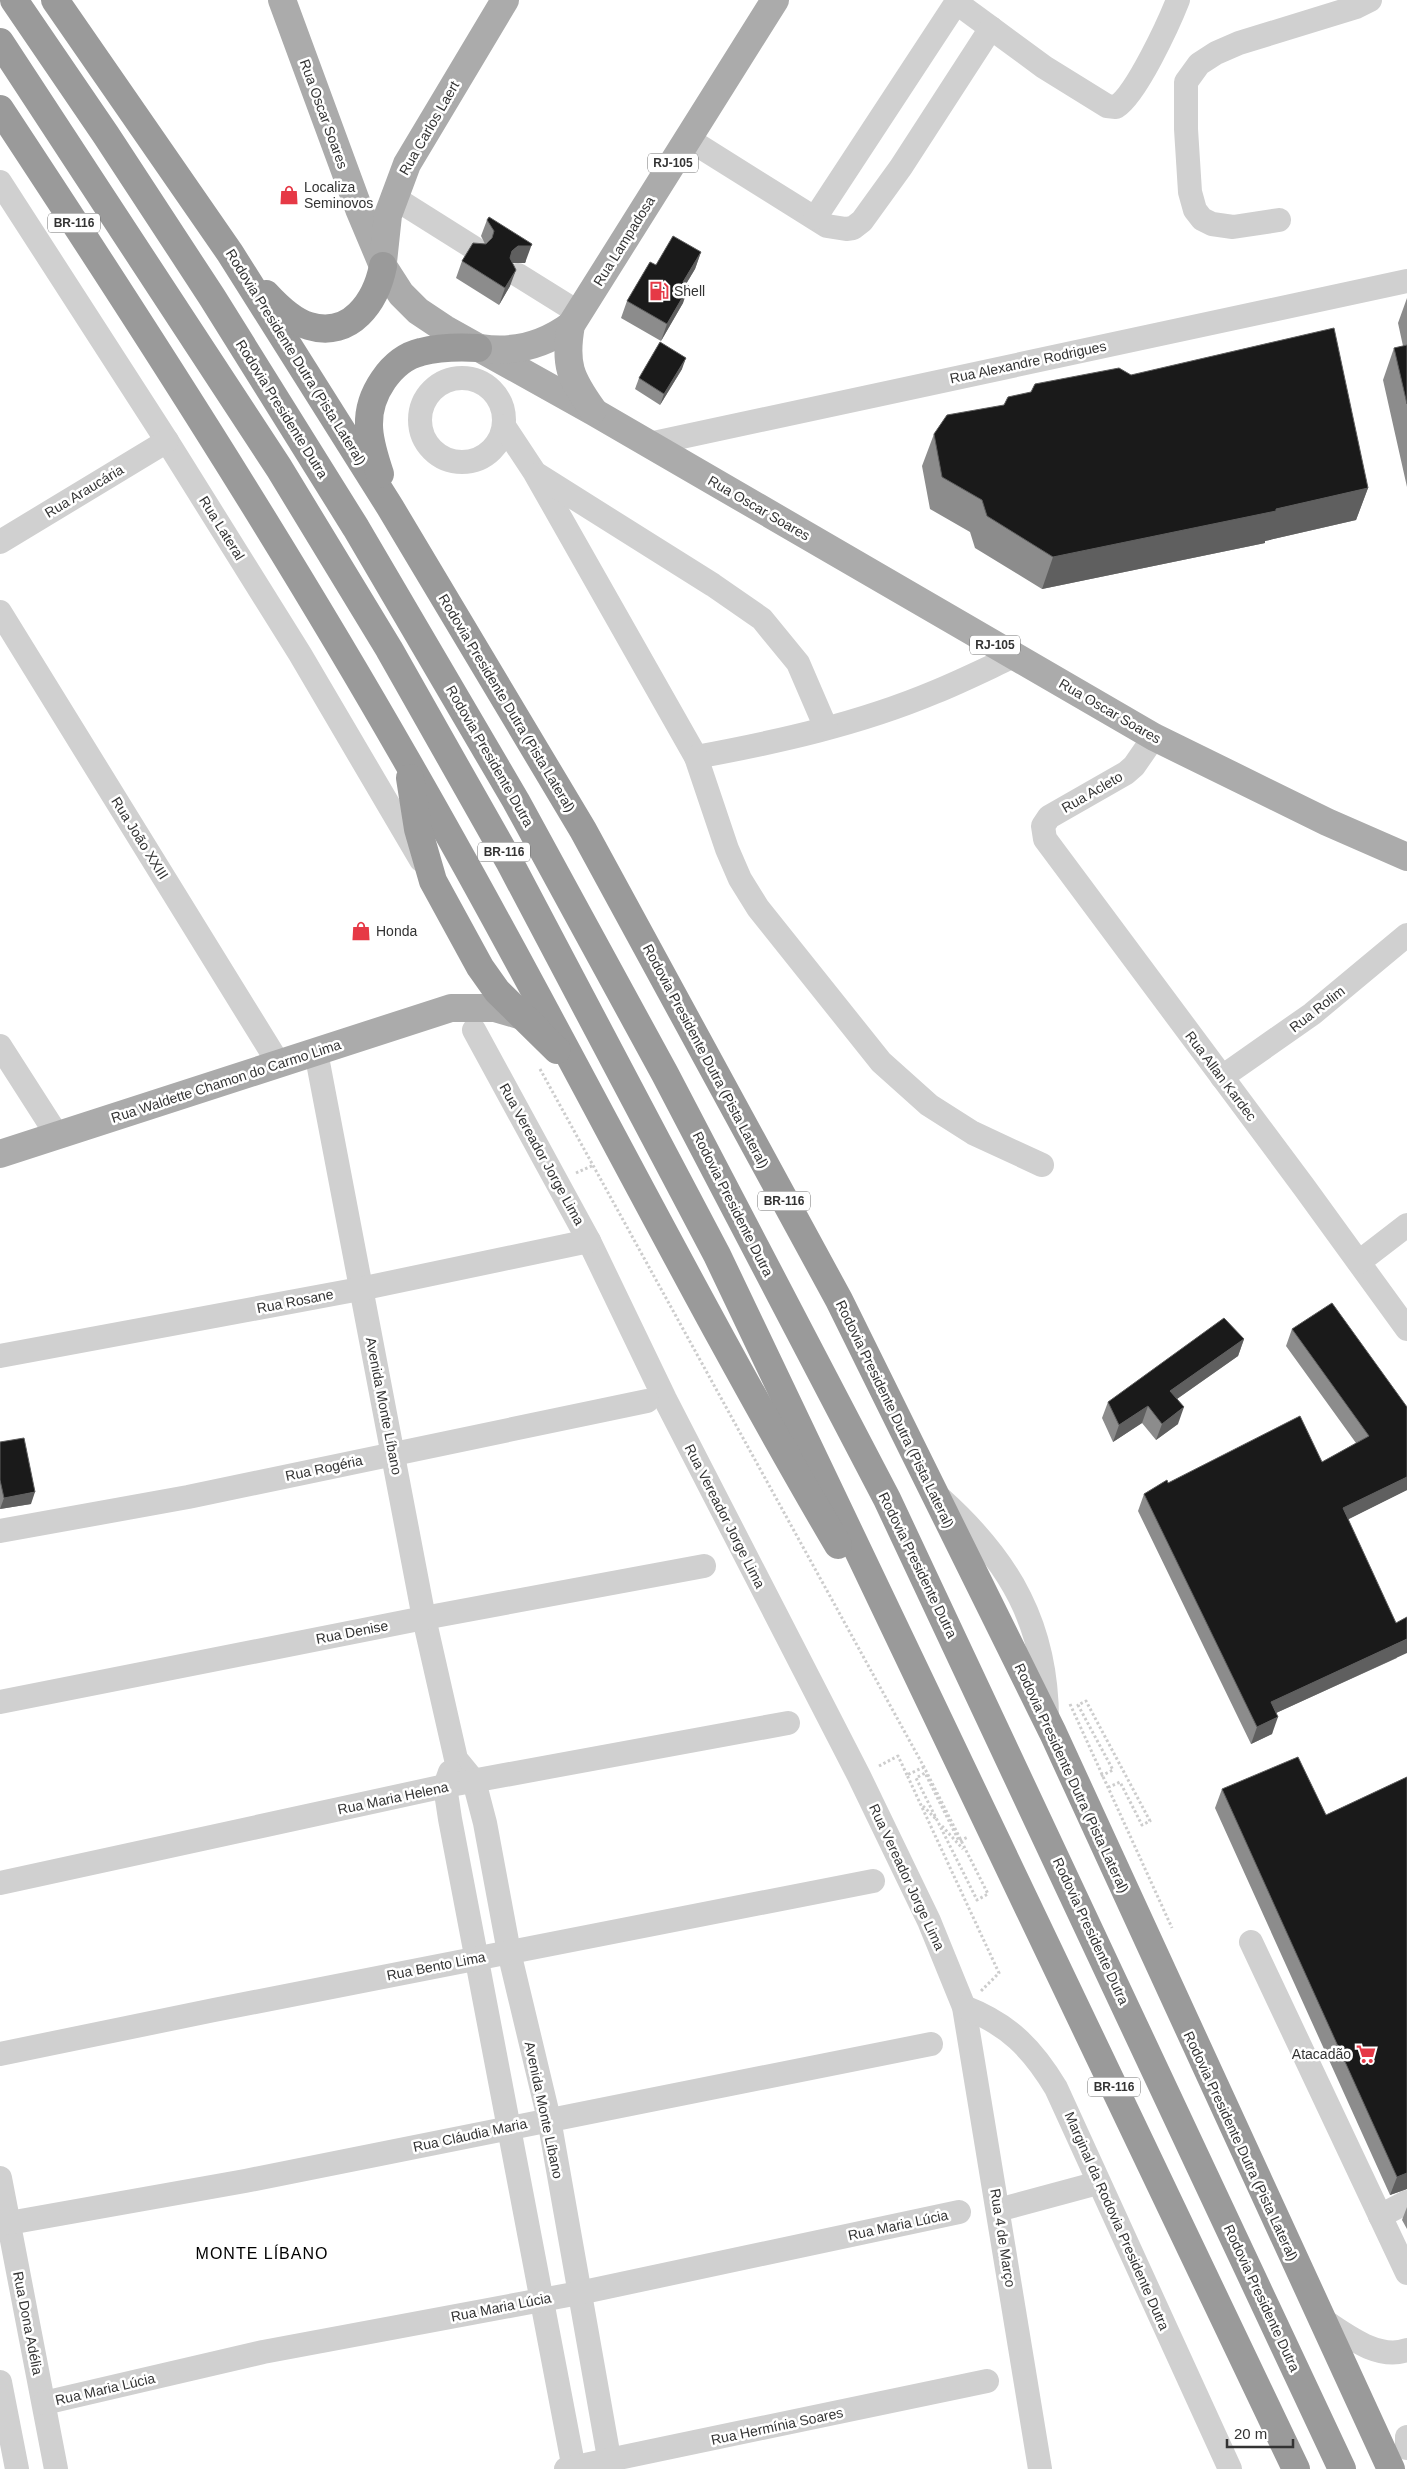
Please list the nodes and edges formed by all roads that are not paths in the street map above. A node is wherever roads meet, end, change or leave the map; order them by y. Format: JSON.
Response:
{"nodes":[{"id":1,"x":14,"y":0,"type":"edge"},
{"id":2,"x":55,"y":0,"type":"edge"},
{"id":3,"x":282,"y":0,"type":"edge"},
{"id":4,"x":505,"y":0,"type":"edge"},
{"id":5,"x":776,"y":0,"type":"edge"},
{"id":6,"x":1178,"y":0,"type":"edge"},
{"id":7,"x":1370,"y":0,"type":"edge"},
{"id":8,"x":957,"y":2,"type":"edge"},
{"id":9,"x":991,"y":28,"type":"junction"},
{"id":10,"x":0,"y":42,"type":"edge"},
{"id":11,"x":0,"y":109,"type":"edge"},
{"id":12,"x":688,"y":139,"type":"junction"},
{"id":13,"x":0,"y":182,"type":"edge"},
{"id":14,"x":393,"y":197,"type":"junction"},
{"id":15,"x":815,"y":218,"type":"junction"},
{"id":16,"x":1279,"y":220,"type":"dead end"},
{"id":17,"x":474,"y":248,"type":"edge"},
{"id":18,"x":230,"y":253,"type":"junction"},
{"id":19,"x":383,"y":266,"type":"junction"},
{"id":20,"x":518,"y":275,"type":"dead end"},
{"id":21,"x":1407,"y":281,"type":"edge"},
{"id":22,"x":575,"y":319,"type":"junction"},
{"id":23,"x":478,"y":348,"type":"junction"},
{"id":24,"x":594,"y":412,"type":"junction"},
{"id":25,"x":504,"y":426,"type":"dead end"},
{"id":26,"x":167,"y":441,"type":"junction"},
{"id":27,"x":649,"y":444,"type":"junction"},
{"id":28,"x":535,"y":474,"type":"junction"},
{"id":29,"x":390,"y":506,"type":"junction"},
{"id":30,"x":0,"y":542,"type":"edge"},
{"id":31,"x":0,"y":612,"type":"edge"},
{"id":32,"x":1014,"y":656,"type":"junction"},
{"id":33,"x":826,"y":728,"type":"junction"},
{"id":34,"x":1154,"y":737,"type":"junction"},
{"id":35,"x":696,"y":757,"type":"junction"},
{"id":36,"x":408,"y":762,"type":"junction"},
{"id":37,"x":1045,"y":820,"type":"joint"},
{"id":38,"x":1407,"y":857,"type":"edge"},
{"id":39,"x":433,"y":881,"type":"junction"},
{"id":40,"x":1407,"y":935,"type":"edge"},
{"id":41,"x":480,"y":967,"type":"junction"},
{"id":42,"x":451,"y":1008,"type":"junction"},
{"id":43,"x":519,"y":1015,"type":"junction"},
{"id":44,"x":474,"y":1030,"type":"dead end"},
{"id":45,"x":0,"y":1046,"type":"edge"},
{"id":46,"x":316,"y":1052,"type":"junction"},
{"id":47,"x":280,"y":1064,"type":"junction"},
{"id":48,"x":579,"y":1074,"type":"junction"},
{"id":49,"x":1222,"y":1077,"type":"junction"},
{"id":50,"x":57,"y":1135,"type":"junction"},
{"id":51,"x":0,"y":1154,"type":"edge"},
{"id":52,"x":1042,"y":1164,"type":"dead end"},
{"id":53,"x":1407,"y":1225,"type":"edge"},
{"id":54,"x":589,"y":1240,"type":"junction"},
{"id":55,"x":1359,"y":1262,"type":"junction"},
{"id":56,"x":360,"y":1289,"type":"junction"},
{"id":57,"x":1407,"y":1329,"type":"edge"},
{"id":58,"x":0,"y":1356,"type":"edge"},
{"id":59,"x":647,"y":1401,"type":"dead end"},
{"id":60,"x":394,"y":1453,"type":"junction"},
{"id":61,"x":0,"y":1531,"type":"edge"},
{"id":62,"x":704,"y":1566,"type":"dead end"},
{"id":63,"x":424,"y":1618,"type":"junction"},
{"id":64,"x":0,"y":1702,"type":"edge"},
{"id":65,"x":933,"y":1706,"type":"junction"},
{"id":66,"x":788,"y":1723,"type":"dead end"},
{"id":67,"x":456,"y":1759,"type":"junction"},
{"id":68,"x":474,"y":1781,"type":"junction"},
{"id":69,"x":445,"y":1786,"type":"junction"},
{"id":70,"x":874,"y":1881,"type":"dead end"},
{"id":71,"x":0,"y":1883,"type":"edge"},
{"id":72,"x":1251,"y":1942,"type":"dead end"},
{"id":73,"x":509,"y":1952,"type":"junction"},
{"id":74,"x":478,"y":1958,"type":"junction"},
{"id":75,"x":964,"y":2007,"type":"junction"},
{"id":76,"x":931,"y":2044,"type":"dead end"},
{"id":77,"x":0,"y":2054,"type":"edge"},
{"id":78,"x":549,"y":2119,"type":"junction"},
{"id":79,"x":510,"y":2127,"type":"junction"},
{"id":80,"x":0,"y":2178,"type":"edge"},
{"id":81,"x":1098,"y":2183,"type":"junction"},
{"id":82,"x":1407,"y":2202,"type":"edge"},
{"id":83,"x":998,"y":2210,"type":"junction"},
{"id":84,"x":959,"y":2212,"type":"dead end"},
{"id":85,"x":1380,"y":2216,"type":"junction"},
{"id":86,"x":9,"y":2223,"type":"junction"},
{"id":87,"x":1407,"y":2273,"type":"edge"},
{"id":88,"x":579,"y":2293,"type":"junction"},
{"id":89,"x":543,"y":2298,"type":"junction"},
{"id":90,"x":1320,"y":2318,"type":"junction"},
{"id":91,"x":1407,"y":2350,"type":"edge"},
{"id":92,"x":987,"y":2381,"type":"dead end"},
{"id":93,"x":0,"y":2382,"type":"edge"},
{"id":94,"x":44,"y":2403,"type":"junction"},
{"id":95,"x":1407,"y":2437,"type":"edge"},
{"id":96,"x":1407,"y":2448,"type":"edge"},
{"id":97,"x":610,"y":2465,"type":"edge"},
{"id":98,"x":571,"y":2468,"type":"edge"},
{"id":99,"x":17,"y":2469,"type":"edge"},
{"id":100,"x":56,"y":2469,"type":"edge"},
{"id":101,"x":1040,"y":2469,"type":"edge"},
{"id":102,"x":1230,"y":2469,"type":"edge"},
{"id":103,"x":1296,"y":2469,"type":"edge"},
{"id":104,"x":1342,"y":2469,"type":"edge"},
{"id":105,"x":1391,"y":2469,"type":"edge"}],
"edges":[{"from":1,"to":104,"type":"highway","name":"Rodovia Presidente Dutra","number":"BR-116"},
{"from":2,"to":18,"type":"highway","name":"Rodovia Presidente Dutra (Pista Lateral)","number":"BR-116"},
{"from":3,"to":19,"type":"main road","name":"Rua Oscar Soares","number":"RJ-105"},
{"from":4,"to":14,"type":"main road","name":"Rua Carlos Laert"},
{"from":5,"to":12,"type":"main road","name":"Rua Lampadosa","number":"RJ-105"},
{"from":6,"to":9,"type":"street"},
{"from":7,"to":16,"type":"street"},
{"from":8,"to":9,"type":"street"},
{"from":8,"to":15,"type":"street"},
{"from":9,"to":15,"type":"street"},
{"from":10,"to":65,"type":"highway","number":"BR-116"},
{"from":11,"to":36,"type":"highway","number":"BR-116"},
{"from":12,"to":15,"type":"street"},
{"from":12,"to":22,"type":"main road","name":"Rua Lampadosa","number":"RJ-105"},
{"from":13,"to":26,"type":"street","name":"Rua Lateral"},
{"from":14,"to":17,"type":"street"},
{"from":14,"to":19,"type":"main road","name":"Rua Carlos Laert"},
{"from":18,"to":19,"type":"highway"},
{"from":18,"to":29,"type":"highway","name":"Rodovia Presidente Dutra (Pista Lateral)","number":"BR-116"},
{"from":19,"to":23,"type":"main road","name":"Rua Oscar Soares","number":"RJ-105"},
{"from":20,"to":22,"type":"street"},
{"from":21,"to":27,"type":"street","name":"Rua Alexandre Rodrigues"},
{"from":22,"to":23,"type":"main road"},
{"from":22,"to":24,"type":"main road","name":"Rua Lampadosa","number":"RJ-105"},
{"from":23,"to":24,"type":"main road","name":"Rua Oscar Soares","number":"RJ-105"},
{"from":23,"to":29,"type":"highway"},
{"from":24,"to":27,"type":"main road","name":"Rua Oscar Soares","number":"RJ-105"},
{"from":25,"to":28,"type":"street"},
{"from":26,"to":30,"type":"street","name":"Rua Araucária"},
{"from":26,"to":39,"type":"street","name":"Rua Lateral"},
{"from":27,"to":32,"type":"main road","name":"Rua Oscar Soares","number":"RJ-105"},
{"from":28,"to":33,"type":"street"},
{"from":28,"to":35,"type":"street"},
{"from":29,"to":90,"type":"highway","name":"Rodovia Presidente Dutra (Pista Lateral)","number":"BR-116"},
{"from":31,"to":47,"type":"street","name":"Rua João XXIII"},
{"from":32,"to":33,"type":"street"},
{"from":32,"to":34,"type":"main road","name":"Rua Oscar Soares","number":"RJ-105"},
{"from":33,"to":35,"type":"street"},
{"from":34,"to":37,"type":"street","name":"Rua Acleto"},
{"from":34,"to":38,"type":"main road","name":"Rua Oscar Soares","number":"RJ-105"},
{"from":35,"to":52,"type":"street"},
{"from":36,"to":39,"type":"highway"},
{"from":36,"to":48,"type":"highway","number":"BR-116"},
{"from":37,"to":49,"type":"street","name":"Rua Allan Kardec"},
{"from":39,"to":41,"type":"highway"},
{"from":40,"to":49,"type":"street","name":"Rua Rolim"},
{"from":41,"to":42,"type":"main road","name":"Rua Waldette Chamon do Carmo Lima"},
{"from":41,"to":43,"type":"highway"},
{"from":42,"to":43,"type":"main road","name":"Rua Waldette Chamon do Carmo Lima"},
{"from":42,"to":46,"type":"main road","name":"Rua Waldette Chamon do Carmo Lima"},
{"from":43,"to":48,"type":"highway"},
{"from":44,"to":54,"type":"street","name":"Rua Vereador Jorge Lima"},
{"from":45,"to":50,"type":"street"},
{"from":46,"to":47,"type":"main road","name":"Rua Waldette Chamon do Carmo Lima"},
{"from":46,"to":56,"type":"street","name":"Avenida Monte Líbano"},
{"from":47,"to":50,"type":"main road","name":"Rua Waldette Chamon do Carmo Lima"},
{"from":48,"to":65,"type":"highway","number":"BR-116"},
{"from":49,"to":55,"type":"street","name":"Rua Allan Kardec"},
{"from":50,"to":51,"type":"main road","name":"Rua Waldette Chamon do Carmo Lima"},
{"from":53,"to":55,"type":"street"},
{"from":54,"to":56,"type":"street","name":"Rua Rosane"},
{"from":54,"to":75,"type":"street","name":"Rua Vereador Jorge Lima"},
{"from":55,"to":57,"type":"street","name":"Rua Allan Kardec"},
{"from":56,"to":58,"type":"street","name":"Rua Rosane"},
{"from":56,"to":60,"type":"street","name":"Avenida Monte Líbano"},
{"from":59,"to":60,"type":"street","name":"Rua Rogéria"},
{"from":60,"to":61,"type":"street","name":"Rua Rogéria"},
{"from":60,"to":63,"type":"street","name":"Avenida Monte Líbano"},
{"from":62,"to":63,"type":"street","name":"Rua Denise"},
{"from":63,"to":64,"type":"street","name":"Rua Denise"},
{"from":63,"to":67,"type":"street","name":"Avenida Monte Líbano"},
{"from":65,"to":103,"type":"highway","number":"BR-116"},
{"from":66,"to":68,"type":"street","name":"Rua Maria Helena"},
{"from":67,"to":68,"type":"street","name":"Avenida Monte Líbano"},
{"from":67,"to":69,"type":"street"},
{"from":68,"to":69,"type":"street","name":"Rua Maria Helena"},
{"from":68,"to":73,"type":"street","name":"Avenida Monte Líbano"},
{"from":69,"to":71,"type":"street","name":"Rua Maria Helena"},
{"from":69,"to":74,"type":"street"},
{"from":70,"to":73,"type":"street","name":"Rua Bento Lima"},
{"from":72,"to":85,"type":"street"},
{"from":73,"to":74,"type":"street","name":"Rua Bento Lima"},
{"from":73,"to":78,"type":"street","name":"Avenida Monte Líbano"},
{"from":74,"to":77,"type":"street","name":"Rua Bento Lima"},
{"from":74,"to":79,"type":"street"},
{"from":75,"to":81,"type":"street","name":"Marginal da Rodovia Presidente Dutra"},
{"from":75,"to":83,"type":"street","name":"Rua 4 de Março"},
{"from":76,"to":78,"type":"street","name":"Rua Cláudia Maria"},
{"from":78,"to":79,"type":"street","name":"Rua Cláudia Maria"},
{"from":78,"to":88,"type":"street","name":"Avenida Monte Líbano"},
{"from":79,"to":86,"type":"street","name":"Rua Cláudia Maria"},
{"from":79,"to":89,"type":"street"},
{"from":80,"to":86,"type":"street","name":"Rua Dona Adélia"},
{"from":81,"to":83,"type":"street"},
{"from":81,"to":102,"type":"street","name":"Marginal da Rodovia Presidente Dutra"},
{"from":82,"to":85,"type":"street"},
{"from":83,"to":101,"type":"street","name":"Rua 4 de Março"},
{"from":84,"to":88,"type":"street","name":"Rua Maria Lúcia"},
{"from":85,"to":87,"type":"street"},
{"from":86,"to":94,"type":"street","name":"Rua Dona Adélia"},
{"from":88,"to":89,"type":"street","name":"Rua Maria Lúcia"},
{"from":88,"to":97,"type":"street","name":"Avenida Monte Líbano"},
{"from":89,"to":94,"type":"street","name":"Rua Maria Lúcia"},
{"from":89,"to":98,"type":"street"},
{"from":90,"to":91,"type":"street"},
{"from":90,"to":105,"type":"highway","name":"Rodovia Presidente Dutra (Pista Lateral)","number":"BR-116"},
{"from":92,"to":97,"type":"street","name":"Rua Hermínia Soares"},
{"from":93,"to":99,"type":"street"},
{"from":94,"to":100,"type":"street","name":"Rua Dona Adélia"},
{"from":95,"to":96,"type":"street"},
{"from":97,"to":98,"type":"street","name":"Rua Hermínia Soares"}]}
